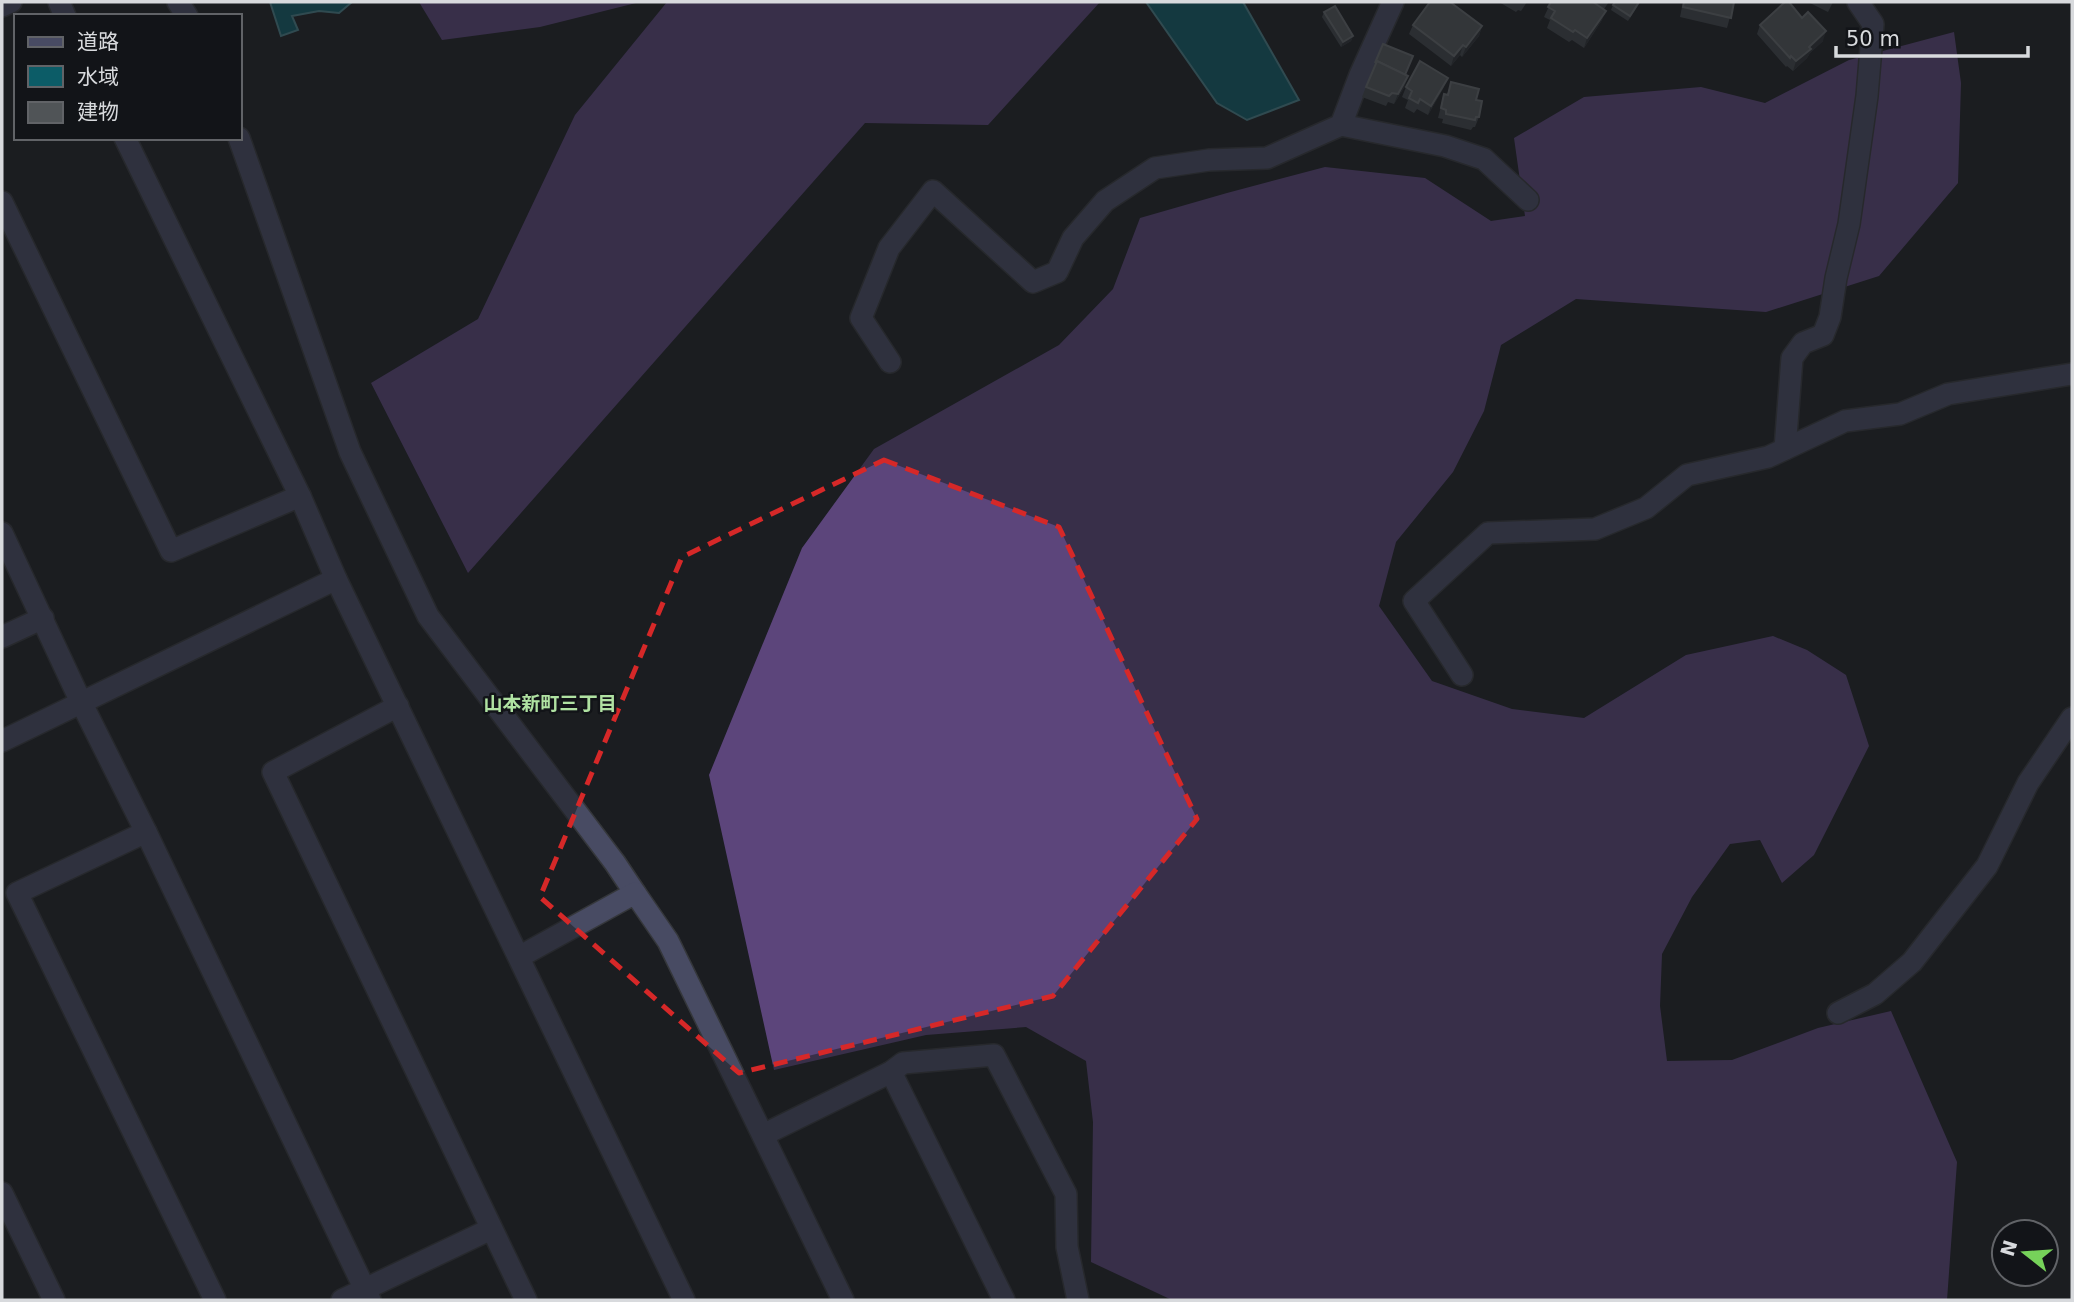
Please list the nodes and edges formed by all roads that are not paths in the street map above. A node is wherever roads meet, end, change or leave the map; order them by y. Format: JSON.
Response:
{"nodes":[{"id":1,"x":10,"y":2,"type":"edge"},
{"id":2,"x":1393,"y":2,"type":"edge"},
{"id":3,"x":1858,"y":2,"type":"edge"},
{"id":4,"x":2,"y":6,"type":"edge"},
{"id":5,"x":1341,"y":125,"type":"junction"},
{"id":6,"x":126,"y":140,"type":"edge"},
{"id":7,"x":240,"y":140,"type":"edge"},
{"id":8,"x":1528,"y":200,"type":"dead end"},
{"id":9,"x":2,"y":202,"type":"edge"},
{"id":10,"x":890,"y":362,"type":"dead end"},
{"id":11,"x":2072,"y":374,"type":"edge"},
{"id":12,"x":1785,"y":449,"type":"junction"},
{"id":13,"x":300,"y":496,"type":"junction"},
{"id":14,"x":2,"y":533,"type":"edge"},
{"id":15,"x":336,"y":579,"type":"junction"},
{"id":16,"x":43,"y":618,"type":"junction"},
{"id":17,"x":2,"y":637,"type":"edge"},
{"id":18,"x":1462,"y":676,"type":"dead end"},
{"id":19,"x":81,"y":702,"type":"junction"},
{"id":20,"x":398,"y":706,"type":"junction"},
{"id":21,"x":2072,"y":718,"type":"edge"},
{"id":22,"x":2,"y":741,"type":"edge"},
{"id":23,"x":146,"y":832,"type":"junction"},
{"id":24,"x":635,"y":894,"type":"junction"},
{"id":25,"x":519,"y":957,"type":"junction"},
{"id":26,"x":1838,"y":1013,"type":"dead end"},
{"id":27,"x":891,"y":1072,"type":"junction"},
{"id":28,"x":763,"y":1135,"type":"junction"},
{"id":29,"x":2,"y":1193,"type":"edge"},
{"id":30,"x":491,"y":1228,"type":"junction"},
{"id":31,"x":367,"y":1295,"type":"edge"},
{"id":32,"x":54,"y":1300,"type":"edge"},
{"id":33,"x":215,"y":1300,"type":"edge"},
{"id":34,"x":342,"y":1300,"type":"edge"},
{"id":35,"x":526,"y":1300,"type":"edge"},
{"id":36,"x":684,"y":1300,"type":"edge"},
{"id":37,"x":843,"y":1300,"type":"edge"},
{"id":38,"x":1004,"y":1300,"type":"edge"},
{"id":39,"x":1078,"y":1300,"type":"edge"}],
"edges":[{"from":1,"to":4,"type":"street"},
{"from":2,"to":5,"type":"street"},
{"from":3,"to":12,"type":"street"},
{"from":5,"to":8,"type":"street"},
{"from":5,"to":10,"type":"street"},
{"from":6,"to":13,"type":"street"},
{"from":7,"to":24,"type":"street"},
{"from":9,"to":13,"type":"street"},
{"from":11,"to":12,"type":"street"},
{"from":12,"to":18,"type":"street"},
{"from":13,"to":15,"type":"street"},
{"from":14,"to":16,"type":"street"},
{"from":15,"to":19,"type":"street"},
{"from":15,"to":20,"type":"street"},
{"from":16,"to":17,"type":"street"},
{"from":16,"to":19,"type":"street"},
{"from":19,"to":22,"type":"street"},
{"from":19,"to":23,"type":"street"},
{"from":20,"to":25,"type":"street"},
{"from":20,"to":30,"type":"street"},
{"from":21,"to":26,"type":"street"},
{"from":23,"to":31,"type":"street"},
{"from":23,"to":33,"type":"street"},
{"from":24,"to":25,"type":"street"},
{"from":24,"to":28,"type":"street"},
{"from":25,"to":36,"type":"street"},
{"from":27,"to":28,"type":"street"},
{"from":27,"to":38,"type":"street"},
{"from":27,"to":39,"type":"street"},
{"from":28,"to":37,"type":"street"},
{"from":29,"to":32,"type":"street"},
{"from":30,"to":31,"type":"street"},
{"from":30,"to":35,"type":"street"},
{"from":31,"to":34,"type":"street"}]}
